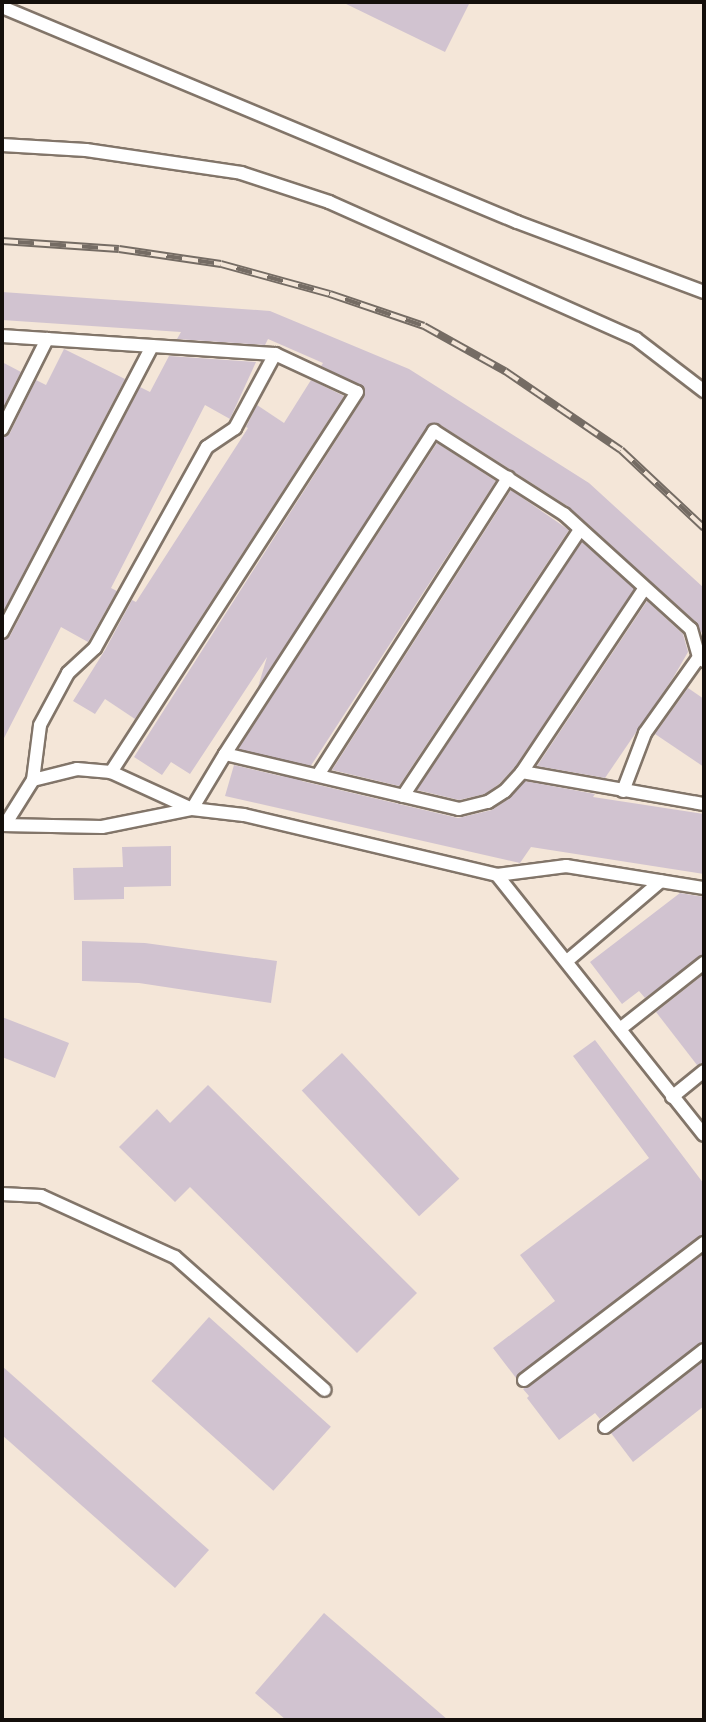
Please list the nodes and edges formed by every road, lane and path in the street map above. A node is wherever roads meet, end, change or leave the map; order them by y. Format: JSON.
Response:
{"nodes":[{"id":1,"x":2,"y":7,"type":"edge"},
{"id":2,"x":2,"y":145,"type":"edge"},
{"id":3,"x":704,"y":292,"type":"edge"},
{"id":4,"x":2,"y":336,"type":"edge"},
{"id":5,"x":47,"y":339,"type":"junction"},
{"id":6,"x":152,"y":346,"type":"junction"},
{"id":7,"x":275,"y":354,"type":"junction"},
{"id":8,"x":704,"y":391,"type":"edge"},
{"id":9,"x":2,"y":429,"type":"edge"},
{"id":10,"x":508,"y":478,"type":"junction"},
{"id":11,"x":580,"y":530,"type":"junction"},
{"id":12,"x":644,"y":589,"type":"junction"},
{"id":13,"x":2,"y":632,"type":"edge"},
{"id":14,"x":701,"y":659,"type":"edge"},
{"id":15,"x":225,"y":754,"type":"junction"},
{"id":16,"x":111,"y":772,"type":"junction"},
{"id":17,"x":522,"y":772,"type":"junction"},
{"id":18,"x":318,"y":775,"type":"junction"},
{"id":19,"x":33,"y":779,"type":"junction"},
{"id":20,"x":624,"y":791,"type":"junction"},
{"id":21,"x":403,"y":796,"type":"junction"},
{"id":22,"x":704,"y":804,"type":"edge"},
{"id":23,"x":192,"y":809,"type":"junction"},
{"id":24,"x":4,"y":824,"type":"edge"},
{"id":25,"x":497,"y":875,"type":"junction"},
{"id":26,"x":661,"y":881,"type":"junction"},
{"id":27,"x":704,"y":888,"type":"edge"},
{"id":28,"x":568,"y":961,"type":"junction"},
{"id":29,"x":704,"y":963,"type":"edge"},
{"id":30,"x":620,"y":1029,"type":"junction"},
{"id":31,"x":704,"y":1071,"type":"edge"},
{"id":32,"x":672,"y":1097,"type":"junction"},
{"id":33,"x":704,"y":1135,"type":"edge"},
{"id":34,"x":2,"y":1194,"type":"edge"},
{"id":35,"x":704,"y":1243,"type":"edge"},
{"id":36,"x":704,"y":1350,"type":"edge"},
{"id":37,"x":524,"y":1380,"type":"dead end"},
{"id":38,"x":325,"y":1390,"type":"dead end"},
{"id":39,"x":605,"y":1427,"type":"dead end"}],
"edges":[{"from":1,"to":3,"type":"lane"},
{"from":2,"to":8,"type":"lane"},
{"from":4,"to":5,"type":"lane"},
{"from":5,"to":6,"type":"lane"},
{"from":5,"to":9,"type":"lane"},
{"from":6,"to":7,"type":"lane"},
{"from":6,"to":13,"type":"lane"},
{"from":7,"to":16,"type":"lane"},
{"from":7,"to":19,"type":"lane"},
{"from":10,"to":11,"type":"lane"},
{"from":10,"to":15,"type":"lane"},
{"from":10,"to":18,"type":"lane"},
{"from":11,"to":12,"type":"lane"},
{"from":11,"to":21,"type":"lane"},
{"from":12,"to":14,"type":"lane"},
{"from":12,"to":17,"type":"lane"},
{"from":14,"to":20,"type":"lane"},
{"from":15,"to":18,"type":"lane"},
{"from":15,"to":23,"type":"lane"},
{"from":16,"to":19,"type":"lane"},
{"from":16,"to":23,"type":"lane"},
{"from":17,"to":20,"type":"lane"},
{"from":17,"to":21,"type":"lane"},
{"from":18,"to":21,"type":"lane"},
{"from":19,"to":24,"type":"lane"},
{"from":20,"to":22,"type":"lane"},
{"from":23,"to":24,"type":"lane"},
{"from":23,"to":25,"type":"lane"},
{"from":25,"to":26,"type":"lane"},
{"from":25,"to":28,"type":"lane"},
{"from":26,"to":27,"type":"lane"},
{"from":26,"to":28,"type":"lane"},
{"from":28,"to":30,"type":"lane"},
{"from":29,"to":30,"type":"lane"},
{"from":30,"to":32,"type":"lane"},
{"from":31,"to":32,"type":"lane"},
{"from":32,"to":33,"type":"lane"},
{"from":34,"to":38,"type":"lane"},
{"from":35,"to":37,"type":"lane"},
{"from":36,"to":39,"type":"lane"}]}
